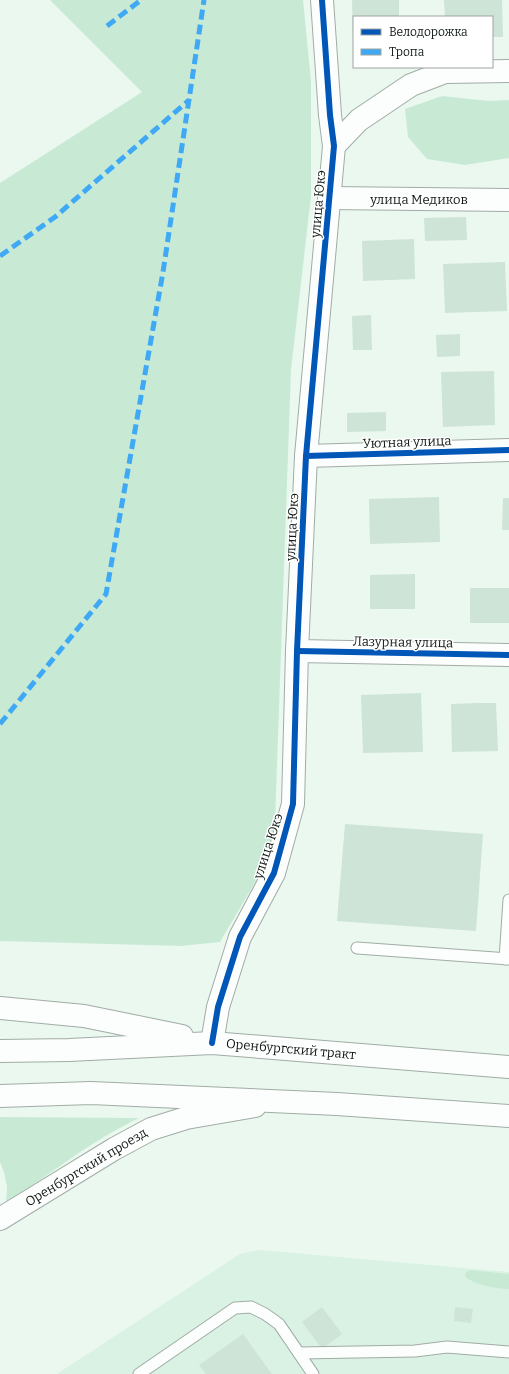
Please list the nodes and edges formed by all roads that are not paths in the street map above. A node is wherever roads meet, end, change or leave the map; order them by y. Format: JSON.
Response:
{"nodes":[{"id":1,"x":322,"y":0,"type":"edge"},
{"id":2,"x":509,"y":71,"type":"edge"},
{"id":3,"x":334,"y":146,"type":"junction"},
{"id":4,"x":329,"y":198,"type":"junction"},
{"id":5,"x":509,"y":200,"type":"edge"},
{"id":6,"x":509,"y":450,"type":"edge"},
{"id":7,"x":306,"y":456,"type":"junction"},
{"id":8,"x":297,"y":651,"type":"junction"},
{"id":9,"x":509,"y":655,"type":"edge"},
{"id":10,"x":509,"y":900,"type":"edge"},
{"id":11,"x":357,"y":948,"type":"dead end"},
{"id":12,"x":507,"y":959,"type":"edge"},
{"id":13,"x":0,"y":1008,"type":"edge"},
{"id":14,"x":212,"y":1043,"type":"junction"},
{"id":15,"x":0,"y":1051,"type":"edge"},
{"id":16,"x":509,"y":1067,"type":"edge"},
{"id":17,"x":0,"y":1096,"type":"edge"},
{"id":18,"x":292,"y":1102,"type":"junction"},
{"id":19,"x":509,"y":1116,"type":"edge"},
{"id":20,"x":0,"y":1218,"type":"edge"},
{"id":21,"x":509,"y":1352,"type":"edge"},
{"id":22,"x":299,"y":1353,"type":"junction"},
{"id":23,"x":139,"y":1374,"type":"edge"},
{"id":24,"x":313,"y":1374,"type":"edge"}],
"edges":[{"from":1,"to":3,"type":"street","name":"улица Юкэ"},
{"from":2,"to":3,"type":"street"},
{"from":3,"to":4,"type":"street","name":"улица Юкэ"},
{"from":4,"to":5,"type":"street","name":"улица Медиков"},
{"from":4,"to":7,"type":"street","name":"улица Юкэ"},
{"from":6,"to":7,"type":"street","name":"Уютная улица"},
{"from":7,"to":8,"type":"street","name":"улица Юкэ"},
{"from":8,"to":9,"type":"street","name":"Лазурная улица"},
{"from":8,"to":14,"type":"street","name":"улица Юкэ"},
{"from":10,"to":12,"type":"lane"},
{"from":11,"to":12,"type":"lane"},
{"from":13,"to":14,"type":"street"},
{"from":14,"to":15,"type":"street","name":"Оренбургский тракт"},
{"from":14,"to":16,"type":"street","name":"Оренбургский тракт"},
{"from":17,"to":18,"type":"street"},
{"from":18,"to":19,"type":"street"},
{"from":18,"to":20,"type":"street","name":"Оренбургский проезд"},
{"from":21,"to":22,"type":"lane"},
{"from":22,"to":23,"type":"lane"},
{"from":22,"to":24,"type":"lane"}]}
